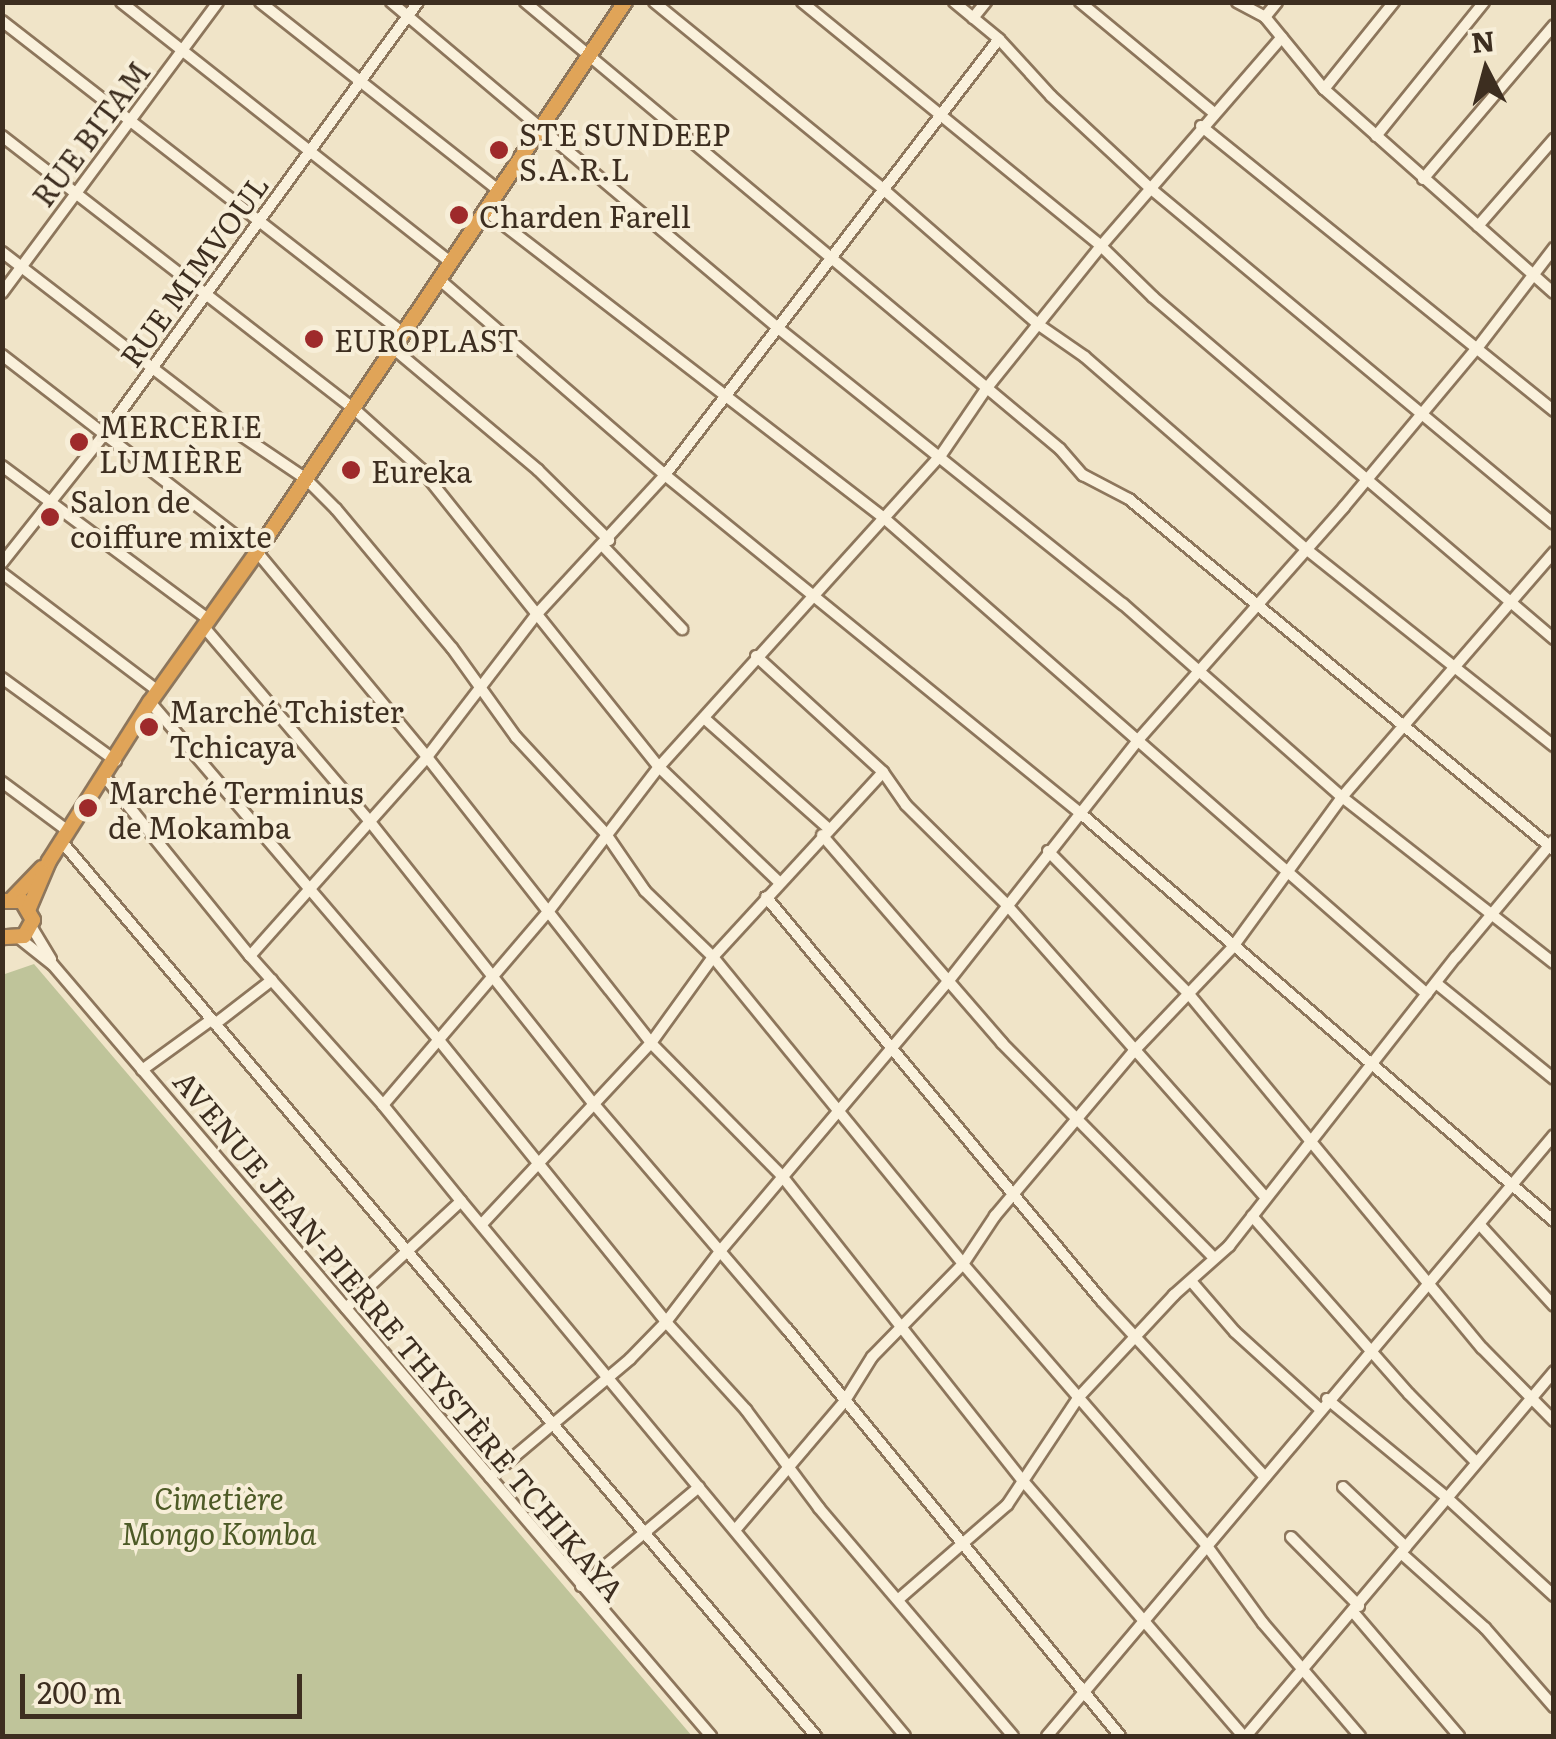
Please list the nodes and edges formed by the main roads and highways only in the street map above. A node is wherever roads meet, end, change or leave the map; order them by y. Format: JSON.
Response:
{"nodes":[{"id":1,"x":625,"y":2,"type":"edge"},
{"id":2,"x":50,"y":861,"type":"junction"},
{"id":3,"x":6,"y":898,"type":"edge"},
{"id":4,"x":29,"y":908,"type":"junction"},
{"id":5,"x":9,"y":941,"type":"edge"}],
"edges":[{"from":1,"to":2,"type":"highway"},
{"from":2,"to":3,"type":"highway"},
{"from":2,"to":4,"type":"highway"},
{"from":3,"to":4,"type":"highway"},
{"from":4,"to":5,"type":"highway"}]}
